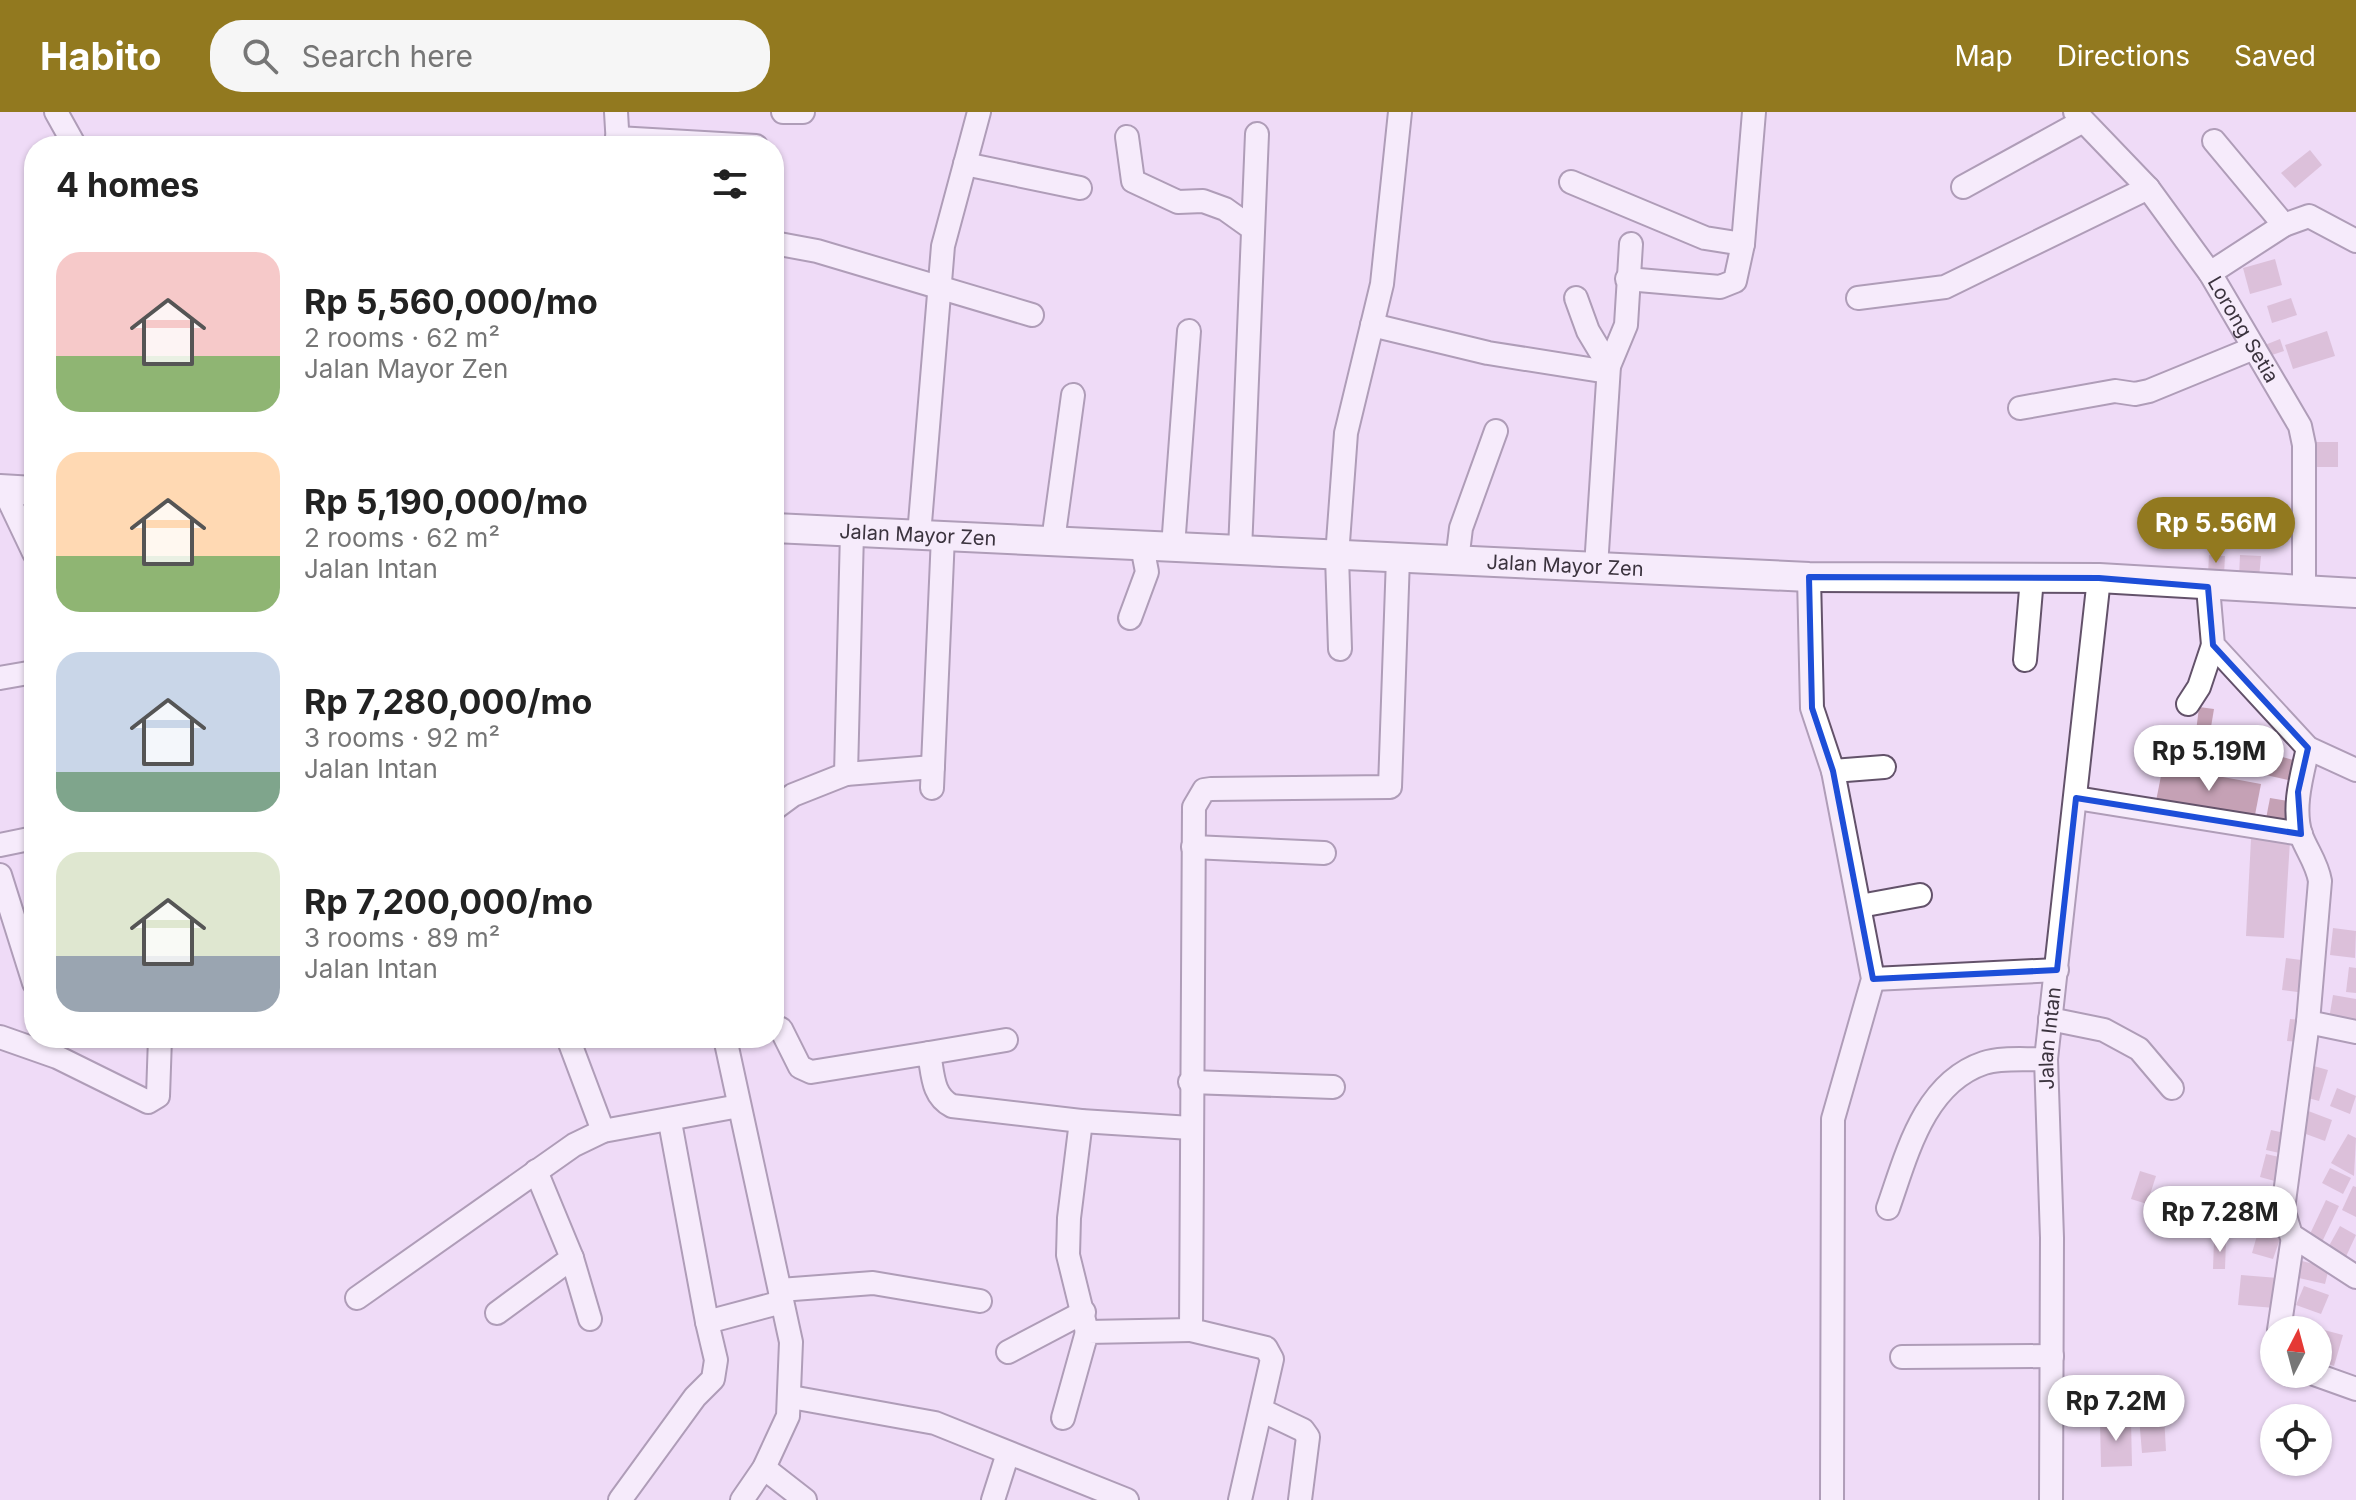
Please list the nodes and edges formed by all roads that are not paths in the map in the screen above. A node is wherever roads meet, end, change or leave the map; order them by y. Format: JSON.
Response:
{"nodes":[{"id":1,"x":56,"y":112,"type":"edge"},
{"id":2,"x":616,"y":112,"type":"edge"},
{"id":3,"x":783,"y":112,"type":"edge"},
{"id":4,"x":803,"y":112,"type":"edge"},
{"id":5,"x":979,"y":112,"type":"edge"},
{"id":6,"x":1400,"y":112,"type":"edge"},
{"id":7,"x":1754,"y":112,"type":"edge"},
{"id":8,"x":2079,"y":116,"type":"edge"},
{"id":9,"x":1257,"y":134,"type":"dead end"},
{"id":10,"x":69,"y":136,"type":"edge"},
{"id":11,"x":618,"y":136,"type":"edge"},
{"id":12,"x":1127,"y":137,"type":"dead end"},
{"id":13,"x":2214,"y":141,"type":"dead end"},
{"id":14,"x":965,"y":164,"type":"junction"},
{"id":15,"x":1571,"y":182,"type":"dead end"},
{"id":16,"x":1963,"y":187,"type":"dead end"},
{"id":17,"x":1080,"y":188,"type":"dead end"},
{"id":18,"x":2148,"y":188,"type":"junction"},
{"id":19,"x":2284,"y":225,"type":"junction"},
{"id":20,"x":1253,"y":229,"type":"junction"},
{"id":21,"x":2356,"y":241,"type":"edge"},
{"id":22,"x":1631,"y":244,"type":"dead end"},
{"id":23,"x":1743,"y":244,"type":"junction"},
{"id":24,"x":784,"y":245,"type":"edge"},
{"id":25,"x":2210,"y":273,"type":"junction"},
{"id":26,"x":1627,"y":279,"type":"junction"},
{"id":27,"x":940,"y":290,"type":"junction"},
{"id":28,"x":1576,"y":298,"type":"dead end"},
{"id":29,"x":1858,"y":298,"type":"dead end"},
{"id":30,"x":1032,"y":315,"type":"dead end"},
{"id":31,"x":1372,"y":325,"type":"junction"},
{"id":32,"x":1189,"y":331,"type":"dead end"},
{"id":33,"x":2254,"y":348,"type":"junction"},
{"id":34,"x":1608,"y":369,"type":"junction"},
{"id":35,"x":1073,"y":395,"type":"dead end"},
{"id":36,"x":2020,"y":408,"type":"dead end"},
{"id":37,"x":1496,"y":431,"type":"dead end"},
{"id":38,"x":2,"y":490,"type":"edge"},
{"id":39,"x":24,"y":491,"type":"edge"},
{"id":40,"x":784,"y":529,"type":"edge"},
{"id":41,"x":852,"y":532,"type":"junction"},
{"id":42,"x":24,"y":533,"type":"edge"},
{"id":43,"x":931,"y":535,"type":"junction"},
{"id":44,"x":1053,"y":541,"type":"junction"},
{"id":45,"x":1142,"y":546,"type":"junction"},
{"id":46,"x":1173,"y":547,"type":"junction"},
{"id":47,"x":1240,"y":551,"type":"junction"},
{"id":48,"x":1337,"y":556,"type":"junction"},
{"id":49,"x":1398,"y":558,"type":"junction"},
{"id":50,"x":1457,"y":561,"type":"junction"},
{"id":51,"x":1596,"y":567,"type":"junction"},
{"id":52,"x":1809,"y":577,"type":"junction"},
{"id":53,"x":2032,"y":578,"type":"junction"},
{"id":54,"x":2099,"y":578,"type":"junction"},
{"id":55,"x":2208,"y":587,"type":"junction"},
{"id":56,"x":2304,"y":589,"type":"junction"},
{"id":57,"x":2356,"y":593,"type":"edge"},
{"id":58,"x":1130,"y":618,"type":"dead end"},
{"id":59,"x":2213,"y":645,"type":"junction"},
{"id":60,"x":1340,"y":649,"type":"dead end"},
{"id":61,"x":2025,"y":660,"type":"dead end"},
{"id":62,"x":24,"y":674,"type":"edge"},
{"id":63,"x":0,"y":678,"type":"edge"},
{"id":64,"x":2188,"y":704,"type":"dead end"},
{"id":65,"x":2308,"y":748,"type":"junction"},
{"id":66,"x":1884,"y":767,"type":"dead end"},
{"id":67,"x":2356,"y":770,"type":"edge"},
{"id":68,"x":1833,"y":771,"type":"junction"},
{"id":69,"x":846,"y":774,"type":"junction"},
{"id":70,"x":2076,"y":798,"type":"junction"},
{"id":71,"x":784,"y":802,"type":"edge"},
{"id":72,"x":2301,"y":834,"type":"junction"},
{"id":73,"x":24,"y":840,"type":"edge"},
{"id":74,"x":0,"y":845,"type":"edge"},
{"id":75,"x":1193,"y":847,"type":"junction"},
{"id":76,"x":1324,"y":853,"type":"dead end"},
{"id":77,"x":0,"y":875,"type":"edge"},
{"id":78,"x":1920,"y":895,"type":"dead end"},
{"id":79,"x":1860,"y":906,"type":"junction"},
{"id":80,"x":24,"y":933,"type":"edge"},
{"id":81,"x":2057,"y":970,"type":"junction"},
{"id":82,"x":1873,"y":979,"type":"junction"},
{"id":83,"x":2050,"y":1019,"type":"junction"},
{"id":84,"x":2308,"y":1022,"type":"junction"},
{"id":85,"x":2356,"y":1032,"type":"edge"},
{"id":86,"x":784,"y":1035,"type":"edge"},
{"id":87,"x":0,"y":1037,"type":"edge"},
{"id":88,"x":1006,"y":1040,"type":"dead end"},
{"id":89,"x":24,"y":1042,"type":"edge"},
{"id":90,"x":54,"y":1048,"type":"edge"},
{"id":91,"x":160,"y":1048,"type":"edge"},
{"id":92,"x":572,"y":1048,"type":"edge"},
{"id":93,"x":727,"y":1048,"type":"edge"},
{"id":94,"x":929,"y":1053,"type":"junction"},
{"id":95,"x":2046,"y":1059,"type":"junction"},
{"id":96,"x":1190,"y":1082,"type":"junction"},
{"id":97,"x":1333,"y":1087,"type":"dead end"},
{"id":98,"x":2172,"y":1088,"type":"dead end"},
{"id":99,"x":739,"y":1106,"type":"junction"},
{"id":100,"x":1081,"y":1121,"type":"junction"},
{"id":101,"x":670,"y":1122,"type":"junction"},
{"id":102,"x":1191,"y":1128,"type":"junction"},
{"id":103,"x":603,"y":1131,"type":"junction"},
{"id":104,"x":536,"y":1171,"type":"junction"},
{"id":105,"x":1888,"y":1208,"type":"dead end"},
{"id":106,"x":2293,"y":1237,"type":"junction"},
{"id":107,"x":572,"y":1258,"type":"junction"},
{"id":108,"x":2356,"y":1277,"type":"edge"},
{"id":109,"x":781,"y":1296,"type":"junction"},
{"id":110,"x":357,"y":1298,"type":"dead end"},
{"id":111,"x":980,"y":1301,"type":"dead end"},
{"id":112,"x":497,"y":1313,"type":"dead end"},
{"id":113,"x":2281,"y":1316,"type":"edge"},
{"id":114,"x":590,"y":1319,"type":"dead end"},
{"id":115,"x":707,"y":1322,"type":"junction"},
{"id":116,"x":1086,"y":1322,"type":"junction"},
{"id":117,"x":1191,"y":1330,"type":"junction"},
{"id":118,"x":1008,"y":1352,"type":"dead end"},
{"id":119,"x":2052,"y":1356,"type":"junction"},
{"id":120,"x":1902,"y":1357,"type":"dead end"},
{"id":121,"x":2332,"y":1380,"type":"edge"},
{"id":122,"x":2356,"y":1389,"type":"edge"},
{"id":123,"x":791,"y":1397,"type":"junction"},
{"id":124,"x":1261,"y":1410,"type":"junction"},
{"id":125,"x":1063,"y":1418,"type":"dead end"},
{"id":126,"x":1008,"y":1453,"type":"junction"},
{"id":127,"x":764,"y":1468,"type":"junction"},
{"id":128,"x":1088,"y":1494,"type":"edge"},
{"id":129,"x":620,"y":1500,"type":"edge"},
{"id":130,"x":742,"y":1500,"type":"edge"},
{"id":131,"x":805,"y":1500,"type":"edge"},
{"id":132,"x":993,"y":1500,"type":"edge"},
{"id":133,"x":1127,"y":1500,"type":"edge"},
{"id":134,"x":1240,"y":1500,"type":"edge"},
{"id":135,"x":1300,"y":1500,"type":"edge"},
{"id":136,"x":1832,"y":1500,"type":"edge"},
{"id":137,"x":2051,"y":1500,"type":"edge"}],
"edges":[{"from":1,"to":10,"type":"street"},
{"from":2,"to":11,"type":"street"},
{"from":3,"to":4,"type":"street"},
{"from":5,"to":14,"type":"street"},
{"from":6,"to":31,"type":"street"},
{"from":7,"to":23,"type":"street"},
{"from":8,"to":16,"type":"street"},
{"from":8,"to":18,"type":"street","name":"Lorong Setia"},
{"from":9,"to":20,"type":"street"},
{"from":12,"to":20,"type":"street"},
{"from":13,"to":19,"type":"street"},
{"from":14,"to":17,"type":"street"},
{"from":14,"to":27,"type":"street"},
{"from":15,"to":23,"type":"street"},
{"from":18,"to":25,"type":"street","name":"Lorong Setia"},
{"from":18,"to":29,"type":"street"},
{"from":19,"to":21,"type":"street"},
{"from":19,"to":25,"type":"street"},
{"from":20,"to":47,"type":"street"},
{"from":22,"to":26,"type":"street"},
{"from":23,"to":26,"type":"street"},
{"from":24,"to":27,"type":"street"},
{"from":25,"to":33,"type":"street","name":"Lorong Setia"},
{"from":26,"to":34,"type":"street"},
{"from":27,"to":30,"type":"street"},
{"from":27,"to":43,"type":"street"},
{"from":28,"to":34,"type":"street"},
{"from":31,"to":34,"type":"street"},
{"from":31,"to":48,"type":"street"},
{"from":32,"to":46,"type":"street"},
{"from":33,"to":36,"type":"street"},
{"from":33,"to":56,"type":"street","name":"Lorong Setia"},
{"from":34,"to":51,"type":"street"},
{"from":35,"to":44,"type":"street"},
{"from":37,"to":50,"type":"street"},
{"from":38,"to":39,"type":"street"},
{"from":38,"to":42,"type":"street"},
{"from":40,"to":41,"type":"street","name":"Jalan Mayor Zen"},
{"from":41,"to":43,"type":"street","name":"Jalan Mayor Zen"},
{"from":41,"to":69,"type":"street"},
{"from":43,"to":44,"type":"street","name":"Jalan Mayor Zen"},
{"from":43,"to":69,"type":"street"},
{"from":44,"to":45,"type":"street","name":"Jalan Mayor Zen"},
{"from":45,"to":46,"type":"street","name":"Jalan Mayor Zen"},
{"from":45,"to":58,"type":"street"},
{"from":46,"to":47,"type":"street","name":"Jalan Mayor Zen"},
{"from":47,"to":48,"type":"street","name":"Jalan Mayor Zen"},
{"from":48,"to":49,"type":"street","name":"Jalan Mayor Zen"},
{"from":48,"to":60,"type":"street"},
{"from":49,"to":50,"type":"street","name":"Jalan Mayor Zen"},
{"from":49,"to":75,"type":"street"},
{"from":50,"to":51,"type":"street","name":"Jalan Mayor Zen"},
{"from":51,"to":52,"type":"street","name":"Jalan Mayor Zen"},
{"from":52,"to":53,"type":"street","name":"Jalan Mayor Zen"},
{"from":52,"to":68,"type":"street"},
{"from":53,"to":54,"type":"street","name":"Jalan Mayor Zen"},
{"from":53,"to":61,"type":"street"},
{"from":54,"to":55,"type":"street","name":"Jalan Mayor Zen"},
{"from":54,"to":70,"type":"street","name":"Jalan Intan"},
{"from":55,"to":56,"type":"street","name":"Jalan Mayor Zen"},
{"from":55,"to":59,"type":"street"},
{"from":56,"to":57,"type":"street","name":"Jalan Mayor Zen"},
{"from":59,"to":64,"type":"street"},
{"from":59,"to":65,"type":"street"},
{"from":62,"to":63,"type":"street"},
{"from":65,"to":67,"type":"street"},
{"from":65,"to":72,"type":"street"},
{"from":66,"to":68,"type":"street"},
{"from":68,"to":79,"type":"street"},
{"from":69,"to":71,"type":"street"},
{"from":70,"to":72,"type":"street"},
{"from":70,"to":81,"type":"street","name":"Jalan Intan"},
{"from":72,"to":84,"type":"street"},
{"from":73,"to":74,"type":"street"},
{"from":75,"to":76,"type":"street"},
{"from":75,"to":96,"type":"street"},
{"from":77,"to":80,"type":"street"},
{"from":78,"to":79,"type":"street"},
{"from":79,"to":82,"type":"street"},
{"from":81,"to":82,"type":"street"},
{"from":81,"to":83,"type":"street","name":"Jalan Intan"},
{"from":82,"to":136,"type":"street"},
{"from":83,"to":95,"type":"street","name":"Jalan Intan"},
{"from":83,"to":98,"type":"street"},
{"from":84,"to":85,"type":"street"},
{"from":84,"to":106,"type":"street"},
{"from":86,"to":94,"type":"street"},
{"from":87,"to":89,"type":"street"},
{"from":88,"to":94,"type":"street"},
{"from":90,"to":91,"type":"street"},
{"from":92,"to":103,"type":"street"},
{"from":93,"to":99,"type":"street"},
{"from":94,"to":100,"type":"street"},
{"from":95,"to":105,"type":"street"},
{"from":95,"to":119,"type":"street","name":"Jalan Intan"},
{"from":96,"to":97,"type":"street"},
{"from":96,"to":102,"type":"street"},
{"from":99,"to":101,"type":"street"},
{"from":99,"to":109,"type":"street"},
{"from":100,"to":102,"type":"street"},
{"from":100,"to":116,"type":"street"},
{"from":101,"to":103,"type":"street"},
{"from":101,"to":115,"type":"street"},
{"from":102,"to":117,"type":"street"},
{"from":103,"to":104,"type":"street"},
{"from":104,"to":107,"type":"street"},
{"from":104,"to":110,"type":"street"},
{"from":106,"to":108,"type":"street"},
{"from":106,"to":113,"type":"street"},
{"from":107,"to":112,"type":"street"},
{"from":107,"to":114,"type":"street"},
{"from":109,"to":111,"type":"street"},
{"from":109,"to":115,"type":"street"},
{"from":109,"to":123,"type":"street"},
{"from":115,"to":129,"type":"street"},
{"from":116,"to":117,"type":"street"},
{"from":116,"to":118,"type":"street"},
{"from":116,"to":125,"type":"street"},
{"from":117,"to":124,"type":"street"},
{"from":119,"to":120,"type":"street"},
{"from":119,"to":137,"type":"street","name":"Jalan Intan"},
{"from":121,"to":122,"type":"street"},
{"from":123,"to":126,"type":"street"},
{"from":123,"to":127,"type":"street"},
{"from":124,"to":134,"type":"street"},
{"from":124,"to":135,"type":"street"},
{"from":126,"to":128,"type":"street"},
{"from":126,"to":132,"type":"street"},
{"from":127,"to":130,"type":"street"},
{"from":127,"to":131,"type":"street"},
{"from":128,"to":133,"type":"street"}]}
